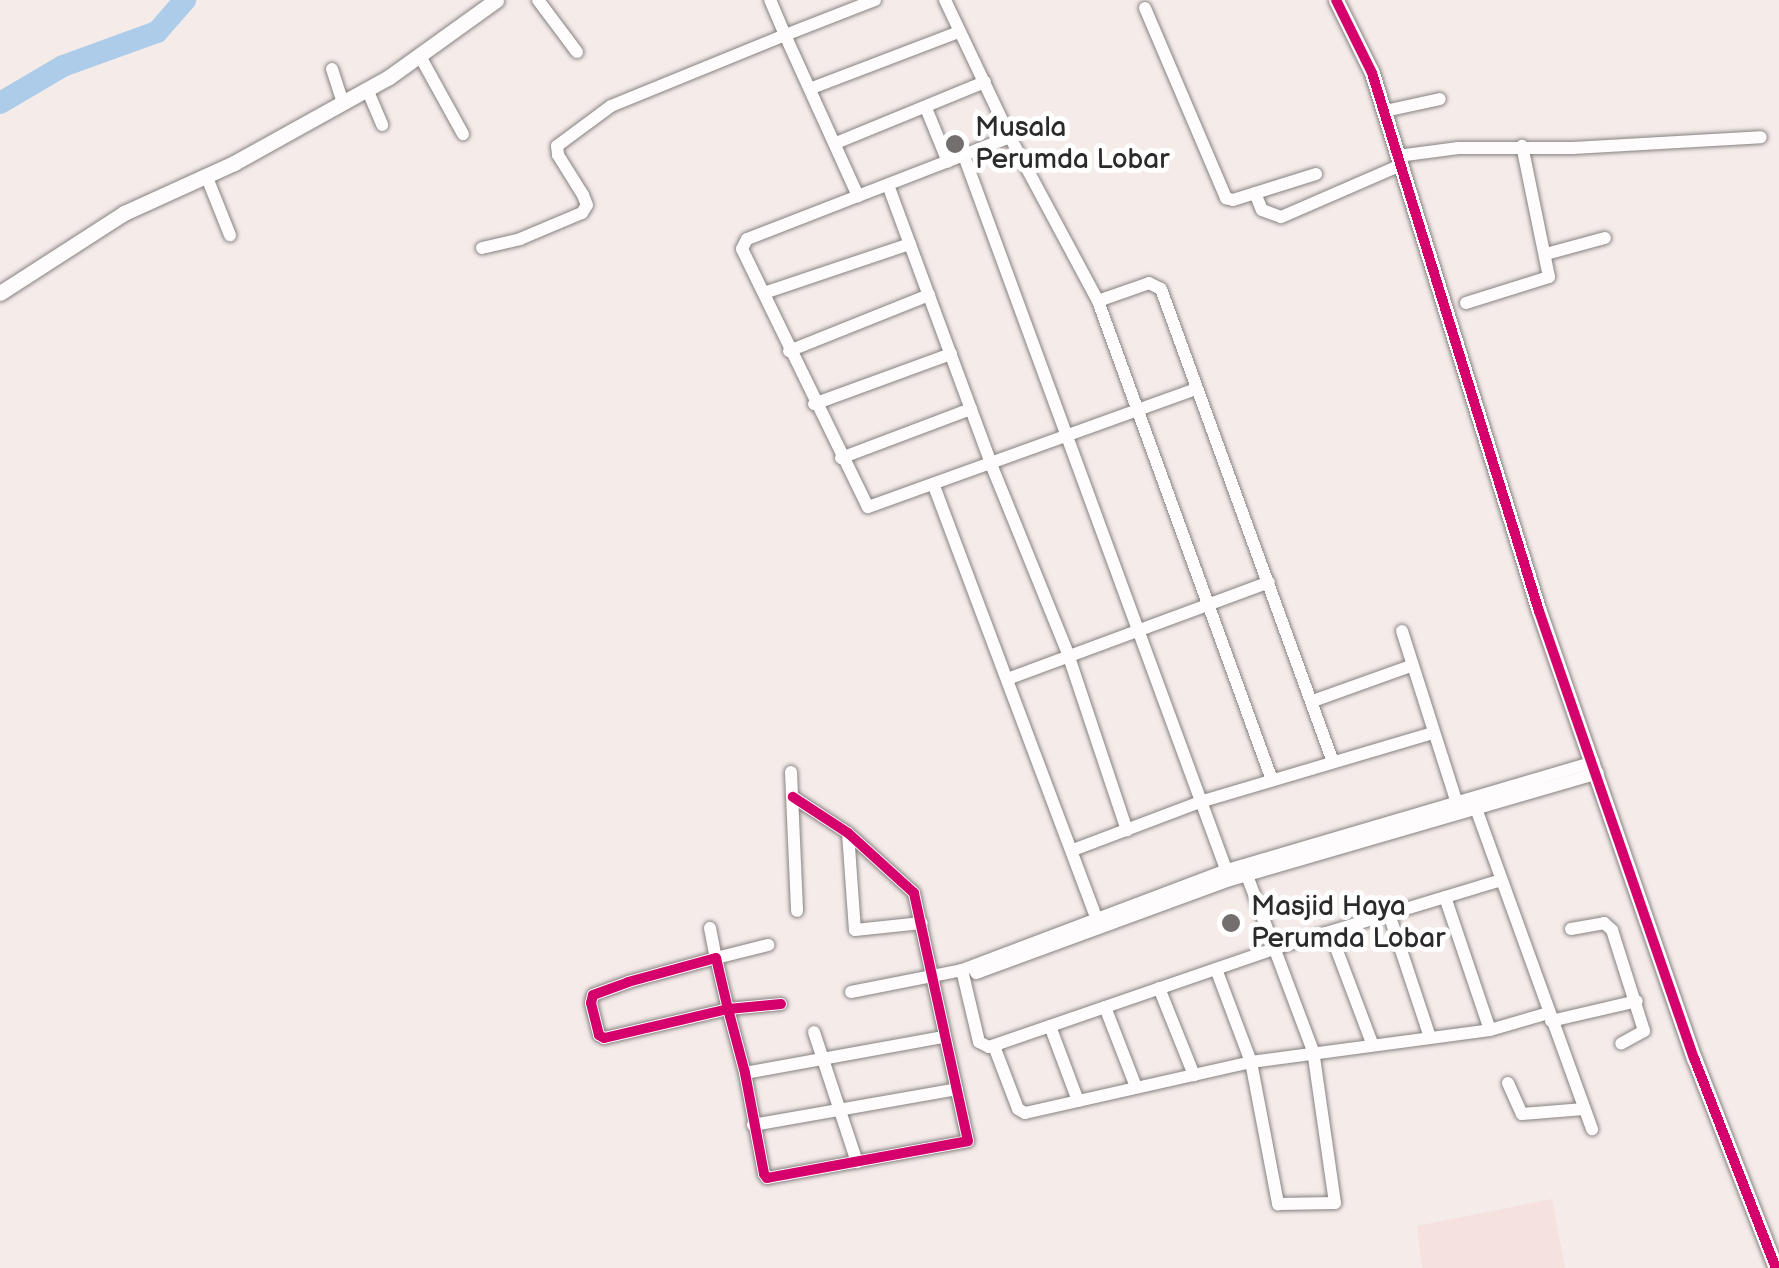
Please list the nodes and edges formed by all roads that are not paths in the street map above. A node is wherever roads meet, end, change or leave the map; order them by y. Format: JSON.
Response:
{"nodes":[{"id":1,"x":496,"y":0,"type":"edge"},
{"id":2,"x":538,"y":0,"type":"edge"},
{"id":3,"x":770,"y":0,"type":"edge"},
{"id":4,"x":876,"y":0,"type":"edge"},
{"id":5,"x":945,"y":0,"type":"edge"},
{"id":6,"x":1336,"y":0,"type":"edge"},
{"id":7,"x":846,"y":5,"type":"edge"},
{"id":8,"x":1145,"y":8,"type":"dead end"},
{"id":9,"x":960,"y":32,"type":"junction"},
{"id":10,"x":785,"y":35,"type":"junction"},
{"id":11,"x":577,"y":52,"type":"dead end"},
{"id":12,"x":424,"y":63,"type":"junction"},
{"id":13,"x":332,"y":69,"type":"dead end"},
{"id":14,"x":985,"y":82,"type":"junction"},
{"id":15,"x":812,"y":88,"type":"junction"},
{"id":16,"x":367,"y":89,"type":"junction"},
{"id":17,"x":1440,"y":99,"type":"dead end"},
{"id":18,"x":343,"y":102,"type":"junction"},
{"id":19,"x":926,"y":108,"type":"junction"},
{"id":20,"x":1384,"y":111,"type":"junction"},
{"id":21,"x":382,"y":125,"type":"dead end"},
{"id":22,"x":463,"y":134,"type":"dead end"},
{"id":23,"x":1010,"y":137,"type":"junction"},
{"id":24,"x":1760,"y":137,"type":"dead end"},
{"id":25,"x":836,"y":143,"type":"junction"},
{"id":26,"x":1522,"y":146,"type":"junction"},
{"id":27,"x":964,"y":156,"type":"junction"},
{"id":28,"x":1400,"y":160,"type":"junction"},
{"id":29,"x":948,"y":162,"type":"junction"},
{"id":30,"x":1316,"y":174,"type":"dead end"},
{"id":31,"x":208,"y":179,"type":"junction"},
{"id":32,"x":888,"y":185,"type":"junction"},
{"id":33,"x":1256,"y":193,"type":"junction"},
{"id":34,"x":858,"y":196,"type":"junction"},
{"id":35,"x":230,"y":235,"type":"dead end"},
{"id":36,"x":1604,"y":238,"type":"dead end"},
{"id":37,"x":910,"y":244,"type":"junction"},
{"id":38,"x":482,"y":248,"type":"dead end"},
{"id":39,"x":1546,"y":254,"type":"junction"},
{"id":40,"x":0,"y":294,"type":"edge"},
{"id":41,"x":764,"y":294,"type":"junction"},
{"id":42,"x":929,"y":295,"type":"junction"},
{"id":43,"x":1098,"y":301,"type":"junction"},
{"id":44,"x":1466,"y":303,"type":"dead end"},
{"id":45,"x":789,"y":351,"type":"junction"},
{"id":46,"x":950,"y":354,"type":"junction"},
{"id":47,"x":1195,"y":389,"type":"junction"},
{"id":48,"x":814,"y":404,"type":"junction"},
{"id":49,"x":971,"y":409,"type":"junction"},
{"id":50,"x":1139,"y":409,"type":"junction"},
{"id":51,"x":1068,"y":436,"type":"junction"},
{"id":52,"x":841,"y":458,"type":"junction"},
{"id":53,"x":991,"y":464,"type":"junction"},
{"id":54,"x":934,"y":486,"type":"junction"},
{"id":55,"x":1269,"y":582,"type":"junction"},
{"id":56,"x":1206,"y":605,"type":"junction"},
{"id":57,"x":1138,"y":630,"type":"junction"},
{"id":58,"x":1402,"y":631,"type":"dead end"},
{"id":59,"x":1068,"y":654,"type":"junction"},
{"id":60,"x":1411,"y":666,"type":"junction"},
{"id":61,"x":1010,"y":678,"type":"junction"},
{"id":62,"x":1313,"y":702,"type":"junction"},
{"id":63,"x":1432,"y":733,"type":"junction"},
{"id":64,"x":1333,"y":762,"type":"junction"},
{"id":65,"x":1596,"y":767,"type":"junction"},
{"id":66,"x":791,"y":772,"type":"dead end"},
{"id":67,"x":1272,"y":780,"type":"junction"},
{"id":68,"x":793,"y":797,"type":"junction"},
{"id":69,"x":1202,"y":801,"type":"junction"},
{"id":70,"x":1474,"y":803,"type":"junction"},
{"id":71,"x":1459,"y":807,"type":"junction"},
{"id":72,"x":1127,"y":830,"type":"junction"},
{"id":73,"x":848,"y":833,"type":"junction"},
{"id":74,"x":1073,"y":850,"type":"junction"},
{"id":75,"x":1228,"y":875,"type":"junction"},
{"id":76,"x":1247,"y":875,"type":"junction"},
{"id":77,"x":1500,"y":880,"type":"junction"},
{"id":78,"x":1445,"y":897,"type":"junction"},
{"id":79,"x":796,"y":912,"type":"dead end"},
{"id":80,"x":1389,"y":914,"type":"junction"},
{"id":81,"x":922,"y":923,"type":"junction"},
{"id":82,"x":1099,"y":923,"type":"junction"},
{"id":83,"x":710,"y":928,"type":"dead end"},
{"id":84,"x":1570,"y":930,"type":"dead end"},
{"id":85,"x":1330,"y":932,"type":"junction"},
{"id":86,"x":768,"y":945,"type":"dead end"},
{"id":87,"x":1273,"y":948,"type":"junction"},
{"id":88,"x":716,"y":958,"type":"junction"},
{"id":89,"x":1216,"y":969,"type":"junction"},
{"id":90,"x":964,"y":973,"type":"junction"},
{"id":91,"x":934,"y":981,"type":"junction"},
{"id":92,"x":1159,"y":988,"type":"junction"},
{"id":93,"x":851,"y":992,"type":"dead end"},
{"id":94,"x":1637,"y":1001,"type":"junction"},
{"id":95,"x":780,"y":1004,"type":"dead end"},
{"id":96,"x":1105,"y":1007,"type":"junction"},
{"id":97,"x":728,"y":1009,"type":"junction"},
{"id":98,"x":1549,"y":1017,"type":"junction"},
{"id":99,"x":1050,"y":1026,"type":"junction"},
{"id":100,"x":1490,"y":1030,"type":"junction"},
{"id":101,"x":814,"y":1032,"type":"dead end"},
{"id":102,"x":944,"y":1037,"type":"junction"},
{"id":103,"x":1430,"y":1037,"type":"junction"},
{"id":104,"x":1372,"y":1042,"type":"junction"},
{"id":105,"x":1620,"y":1044,"type":"dead end"},
{"id":106,"x":994,"y":1046,"type":"junction"},
{"id":107,"x":1312,"y":1051,"type":"junction"},
{"id":108,"x":823,"y":1060,"type":"junction"},
{"id":109,"x":1251,"y":1062,"type":"junction"},
{"id":110,"x":744,"y":1073,"type":"junction"},
{"id":111,"x":1194,"y":1075,"type":"junction"},
{"id":112,"x":1508,"y":1083,"type":"dead end"},
{"id":113,"x":1136,"y":1087,"type":"junction"},
{"id":114,"x":957,"y":1089,"type":"junction"},
{"id":115,"x":1078,"y":1101,"type":"junction"},
{"id":116,"x":1584,"y":1110,"type":"junction"},
{"id":117,"x":840,"y":1112,"type":"junction"},
{"id":118,"x":753,"y":1125,"type":"junction"},
{"id":119,"x":1592,"y":1129,"type":"dead end"},
{"id":120,"x":857,"y":1162,"type":"junction"},
{"id":121,"x":1776,"y":1268,"type":"edge"}],
"edges":[{"from":1,"to":12,"type":"street"},
{"from":2,"to":11,"type":"street"},
{"from":3,"to":10,"type":"street"},
{"from":4,"to":7,"type":"street"},
{"from":5,"to":9,"type":"street"},
{"from":6,"to":20,"type":"street"},
{"from":7,"to":10,"type":"street"},
{"from":8,"to":33,"type":"street"},
{"from":9,"to":14,"type":"street"},
{"from":9,"to":15,"type":"street"},
{"from":10,"to":15,"type":"street"},
{"from":10,"to":38,"type":"street"},
{"from":12,"to":16,"type":"street"},
{"from":12,"to":22,"type":"street"},
{"from":13,"to":18,"type":"street"},
{"from":14,"to":19,"type":"street"},
{"from":14,"to":23,"type":"street"},
{"from":15,"to":25,"type":"street"},
{"from":16,"to":18,"type":"street"},
{"from":16,"to":21,"type":"street"},
{"from":17,"to":20,"type":"street"},
{"from":18,"to":31,"type":"street"},
{"from":19,"to":25,"type":"street"},
{"from":19,"to":29,"type":"street"},
{"from":20,"to":28,"type":"street"},
{"from":23,"to":27,"type":"street"},
{"from":23,"to":43,"type":"street"},
{"from":24,"to":26,"type":"street"},
{"from":25,"to":34,"type":"street"},
{"from":26,"to":28,"type":"street"},
{"from":26,"to":39,"type":"street"},
{"from":27,"to":29,"type":"street"},
{"from":27,"to":51,"type":"street"},
{"from":28,"to":33,"type":"street"},
{"from":28,"to":65,"type":"street"},
{"from":29,"to":32,"type":"street"},
{"from":30,"to":33,"type":"street"},
{"from":31,"to":35,"type":"street"},
{"from":31,"to":40,"type":"street"},
{"from":32,"to":34,"type":"street"},
{"from":32,"to":37,"type":"street"},
{"from":34,"to":41,"type":"street"},
{"from":36,"to":39,"type":"street"},
{"from":37,"to":41,"type":"street"},
{"from":37,"to":42,"type":"street"},
{"from":39,"to":44,"type":"street"},
{"from":41,"to":45,"type":"street"},
{"from":42,"to":45,"type":"street"},
{"from":42,"to":46,"type":"street"},
{"from":43,"to":47,"type":"street"},
{"from":43,"to":50,"type":"street"},
{"from":45,"to":48,"type":"street"},
{"from":46,"to":48,"type":"street"},
{"from":46,"to":49,"type":"street"},
{"from":47,"to":50,"type":"street"},
{"from":47,"to":55,"type":"street"},
{"from":48,"to":52,"type":"street"},
{"from":49,"to":52,"type":"street"},
{"from":49,"to":53,"type":"street"},
{"from":50,"to":51,"type":"street"},
{"from":50,"to":56,"type":"street"},
{"from":51,"to":53,"type":"street"},
{"from":51,"to":57,"type":"street"},
{"from":52,"to":54,"type":"street"},
{"from":53,"to":54,"type":"street"},
{"from":53,"to":59,"type":"street"},
{"from":54,"to":61,"type":"street"},
{"from":55,"to":56,"type":"street"},
{"from":55,"to":62,"type":"street"},
{"from":56,"to":57,"type":"street"},
{"from":56,"to":67,"type":"street"},
{"from":57,"to":59,"type":"street"},
{"from":57,"to":69,"type":"street"},
{"from":58,"to":60,"type":"street"},
{"from":59,"to":61,"type":"street"},
{"from":59,"to":72,"type":"street"},
{"from":60,"to":62,"type":"street"},
{"from":60,"to":63,"type":"street"},
{"from":61,"to":74,"type":"street"},
{"from":62,"to":64,"type":"street"},
{"from":63,"to":64,"type":"street"},
{"from":63,"to":71,"type":"street"},
{"from":64,"to":67,"type":"street"},
{"from":65,"to":70,"type":"street"},
{"from":65,"to":121,"type":"street"},
{"from":66,"to":68,"type":"street"},
{"from":67,"to":69,"type":"street"},
{"from":68,"to":73,"type":"street"},
{"from":68,"to":79,"type":"street"},
{"from":69,"to":72,"type":"street"},
{"from":69,"to":75,"type":"street"},
{"from":70,"to":71,"type":"street"},
{"from":70,"to":77,"type":"street"},
{"from":71,"to":75,"type":"street"},
{"from":71,"to":76,"type":"street"},
{"from":72,"to":74,"type":"street"},
{"from":73,"to":81,"type":"street"},
{"from":73,"to":81,"type":"street"},
{"from":74,"to":82,"type":"street"},
{"from":75,"to":76,"type":"street"},
{"from":75,"to":82,"type":"street"},
{"from":76,"to":87,"type":"street"},
{"from":77,"to":78,"type":"street"},
{"from":77,"to":98,"type":"street"},
{"from":78,"to":80,"type":"street"},
{"from":78,"to":100,"type":"street"},
{"from":80,"to":85,"type":"street"},
{"from":80,"to":103,"type":"street"},
{"from":81,"to":91,"type":"street"},
{"from":82,"to":90,"type":"street"},
{"from":83,"to":88,"type":"street"},
{"from":84,"to":94,"type":"street"},
{"from":85,"to":87,"type":"street"},
{"from":85,"to":104,"type":"street"},
{"from":86,"to":88,"type":"street"},
{"from":87,"to":89,"type":"street"},
{"from":87,"to":107,"type":"street"},
{"from":88,"to":97,"type":"street"},
{"from":88,"to":97,"type":"street"},
{"from":89,"to":92,"type":"street"},
{"from":89,"to":109,"type":"street"},
{"from":90,"to":91,"type":"street"},
{"from":90,"to":106,"type":"street"},
{"from":91,"to":93,"type":"street"},
{"from":91,"to":102,"type":"street"},
{"from":92,"to":96,"type":"street"},
{"from":92,"to":111,"type":"street"},
{"from":94,"to":98,"type":"street"},
{"from":94,"to":105,"type":"street"},
{"from":95,"to":97,"type":"street"},
{"from":96,"to":99,"type":"street"},
{"from":96,"to":113,"type":"street"},
{"from":97,"to":110,"type":"street"},
{"from":98,"to":100,"type":"street"},
{"from":98,"to":116,"type":"street"},
{"from":99,"to":106,"type":"street"},
{"from":99,"to":115,"type":"street"},
{"from":100,"to":103,"type":"street"},
{"from":101,"to":108,"type":"street"},
{"from":102,"to":108,"type":"street"},
{"from":102,"to":114,"type":"street"},
{"from":103,"to":104,"type":"street"},
{"from":104,"to":107,"type":"street"},
{"from":106,"to":115,"type":"street"},
{"from":107,"to":109,"type":"street"},
{"from":107,"to":109,"type":"street"},
{"from":108,"to":110,"type":"street"},
{"from":108,"to":117,"type":"street"},
{"from":109,"to":111,"type":"street"},
{"from":110,"to":118,"type":"street"},
{"from":111,"to":113,"type":"street"},
{"from":112,"to":116,"type":"street"},
{"from":113,"to":115,"type":"street"},
{"from":114,"to":117,"type":"street"},
{"from":114,"to":120,"type":"street"},
{"from":116,"to":119,"type":"street"},
{"from":117,"to":118,"type":"street"},
{"from":117,"to":120,"type":"street"},
{"from":118,"to":120,"type":"street"}]}
